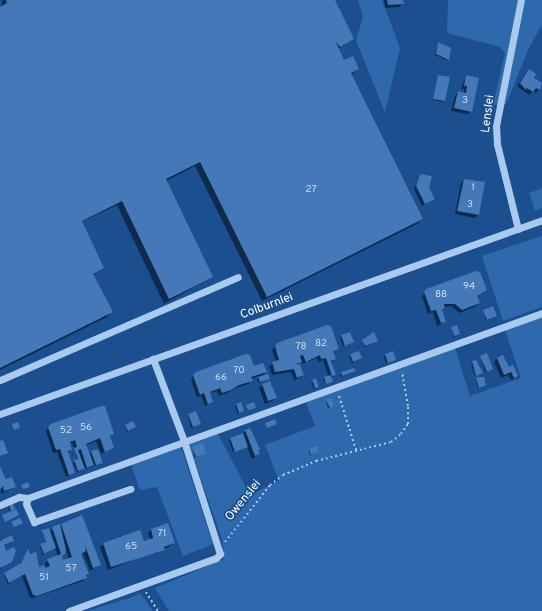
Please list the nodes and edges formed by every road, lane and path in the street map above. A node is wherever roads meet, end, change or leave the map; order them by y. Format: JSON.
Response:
{"nodes":[{"id":1,"x":521,"y":0,"type":"edge"},
{"id":2,"x":542,"y":220,"type":"edge"},
{"id":3,"x":518,"y":229,"type":"junction"},
{"id":4,"x":238,"y":277,"type":"dead end"},
{"id":5,"x":542,"y":313,"type":"edge"},
{"id":6,"x":153,"y":359,"type":"junction"},
{"id":7,"x":400,"y":363,"type":"junction"},
{"id":8,"x":0,"y":380,"type":"edge"},
{"id":9,"x":336,"y":386,"type":"junction"},
{"id":10,"x":0,"y":414,"type":"edge"},
{"id":11,"x":184,"y":441,"type":"junction"},
{"id":12,"x":356,"y":450,"type":"junction"},
{"id":13,"x":130,"y":489,"type":"dead end"},
{"id":14,"x":28,"y":498,"type":"junction"},
{"id":15,"x":0,"y":505,"type":"edge"},
{"id":16,"x":220,"y":547,"type":"junction"},
{"id":17,"x":141,"y":585,"type":"junction"},
{"id":18,"x":69,"y":611,"type":"edge"},
{"id":19,"x":158,"y":611,"type":"edge"}],
"edges":[{"from":1,"to":3,"type":"street","name":"Lenslei"},
{"from":2,"to":3,"type":"street","name":"Colburnlei"},
{"from":3,"to":6,"type":"street","name":"Colburnlei"},
{"from":4,"to":8,"type":"street"},
{"from":5,"to":7,"type":"street"},
{"from":6,"to":10,"type":"street","name":"Colburnlei"},
{"from":6,"to":11,"type":"street"},
{"from":7,"to":9,"type":"street"},
{"from":7,"to":12,"type":"path","name":"Owenslei"},
{"from":9,"to":11,"type":"street"},
{"from":9,"to":12,"type":"path"},
{"from":11,"to":14,"type":"street"},
{"from":11,"to":16,"type":"street"},
{"from":12,"to":16,"type":"path","name":"Owenslei"},
{"from":13,"to":14,"type":"street"},
{"from":14,"to":15,"type":"street"},
{"from":16,"to":17,"type":"street"},
{"from":17,"to":18,"type":"street"},
{"from":17,"to":19,"type":"path"}]}
